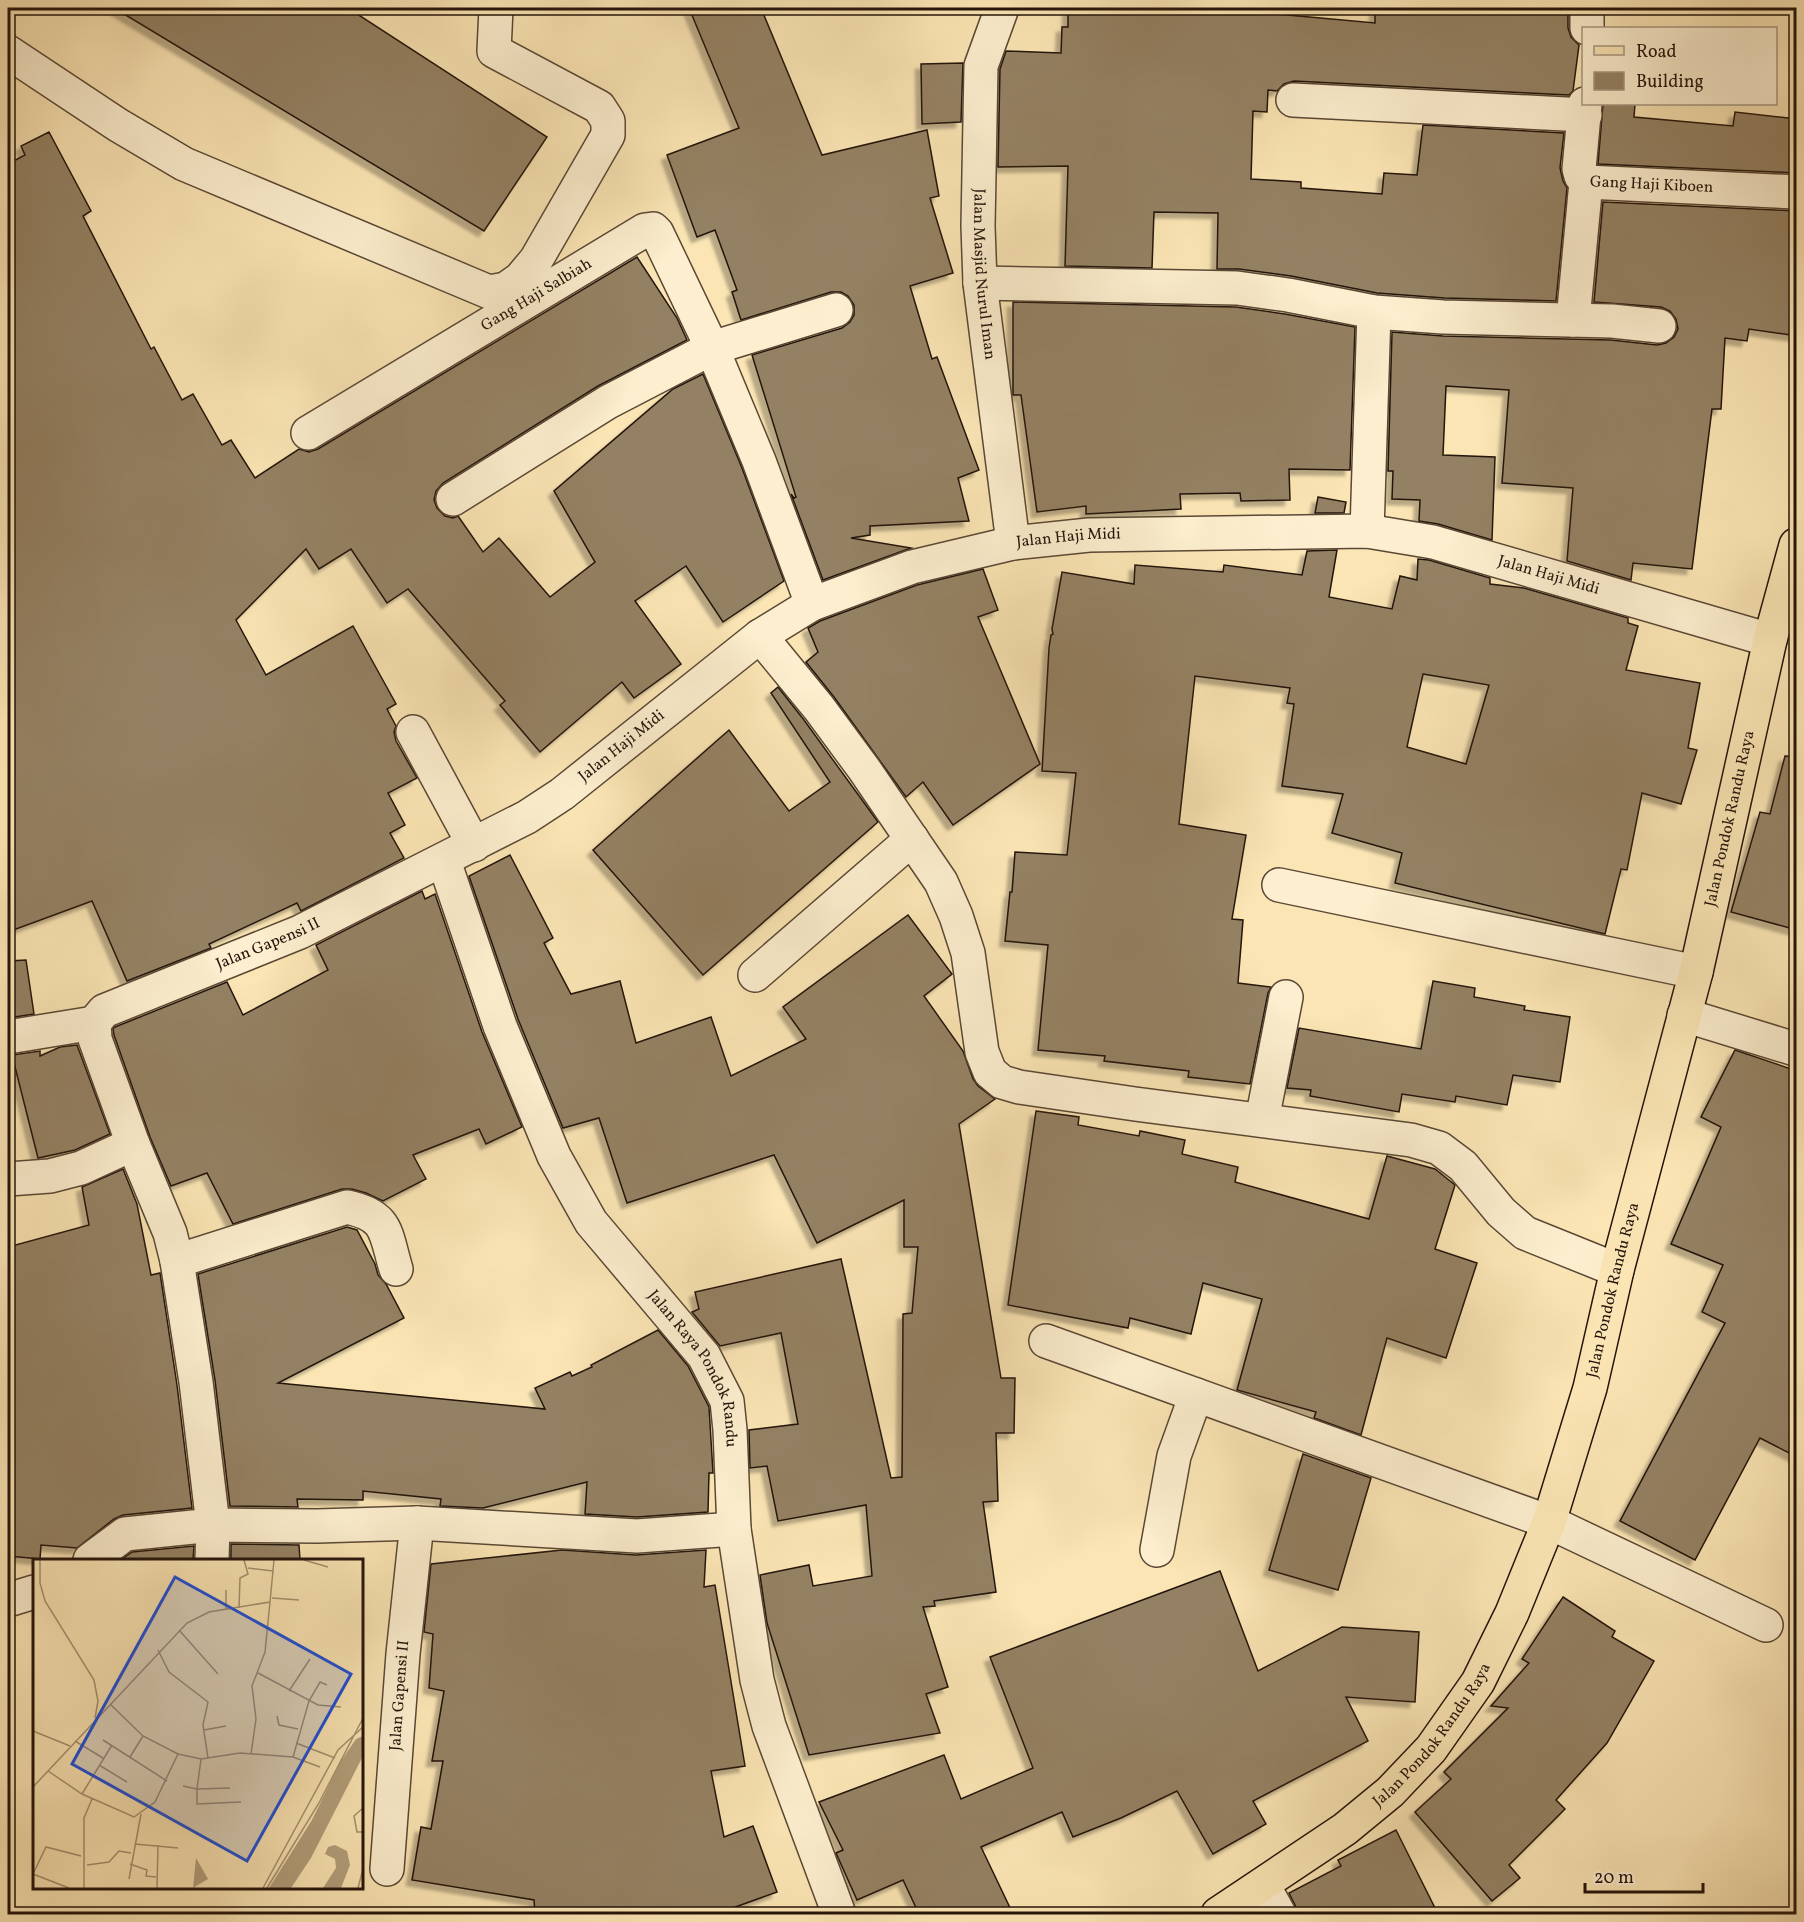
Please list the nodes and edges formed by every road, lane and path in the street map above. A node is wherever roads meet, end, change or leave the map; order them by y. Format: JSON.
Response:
{"nodes":[{"id":1,"x":496,"y":8,"type":"edge"},
{"id":2,"x":1002,"y":8,"type":"edge"},
{"id":3,"x":1587,"y":8,"type":"edge"},
{"id":4,"x":1587,"y":27,"type":"edge"},
{"id":5,"x":16,"y":68,"type":"edge"},
{"id":6,"x":1293,"y":100,"type":"dead end"},
{"id":7,"x":1585,"y":109,"type":"edge"},
{"id":8,"x":1586,"y":182,"type":"junction"},
{"id":9,"x":1797,"y":192,"type":"edge"},
{"id":10,"x":980,"y":283,"type":"junction"},
{"id":11,"x":836,"y":310,"type":"dead end"},
{"id":12,"x":1374,"y":312,"type":"junction"},
{"id":13,"x":1574,"y":320,"type":"junction"},
{"id":14,"x":1659,"y":326,"type":"dead end"},
{"id":15,"x":712,"y":348,"type":"junction"},
{"id":16,"x":308,"y":433,"type":"dead end"},
{"id":17,"x":453,"y":499,"type":"dead end"},
{"id":18,"x":1366,"y":531,"type":"junction"},
{"id":19,"x":1013,"y":543,"type":"junction"},
{"id":20,"x":1797,"y":545,"type":"edge"},
{"id":21,"x":812,"y":604,"type":"junction"},
{"id":22,"x":760,"y":636,"type":"junction"},
{"id":23,"x":1770,"y":640,"type":"junction"},
{"id":24,"x":413,"y":732,"type":"dead end"},
{"id":25,"x":912,"y":839,"type":"junction"},
{"id":26,"x":474,"y":845,"type":"junction"},
{"id":27,"x":444,"y":861,"type":"junction"},
{"id":28,"x":1279,"y":885,"type":"dead end"},
{"id":29,"x":1696,"y":972,"type":"junction"},
{"id":30,"x":755,"y":975,"type":"dead end"},
{"id":31,"x":1286,"y":996,"type":"dead end"},
{"id":32,"x":1684,"y":1015,"type":"junction"},
{"id":33,"x":94,"y":1023,"type":"junction"},
{"id":34,"x":8,"y":1037,"type":"edge"},
{"id":35,"x":1795,"y":1049,"type":"edge"},
{"id":36,"x":1262,"y":1120,"type":"junction"},
{"id":37,"x":133,"y":1144,"type":"junction"},
{"id":38,"x":8,"y":1179,"type":"edge"},
{"id":39,"x":177,"y":1261,"type":"junction"},
{"id":40,"x":396,"y":1269,"type":"dead end"},
{"id":41,"x":1617,"y":1270,"type":"junction"},
{"id":42,"x":1046,"y":1341,"type":"dead end"},
{"id":43,"x":1196,"y":1395,"type":"junction"},
{"id":44,"x":1549,"y":1522,"type":"junction"},
{"id":45,"x":417,"y":1523,"type":"junction"},
{"id":46,"x":213,"y":1525,"type":"junction"},
{"id":47,"x":734,"y":1529,"type":"junction"},
{"id":48,"x":1157,"y":1550,"type":"dead end"},
{"id":49,"x":91,"y":1559,"type":"edge"},
{"id":50,"x":212,"y":1559,"type":"edge"},
{"id":51,"x":33,"y":1592,"type":"edge"},
{"id":52,"x":8,"y":1600,"type":"edge"},
{"id":53,"x":1766,"y":1625,"type":"dead end"},
{"id":54,"x":387,"y":1869,"type":"dead end"},
{"id":55,"x":1263,"y":1885,"type":"junction"},
{"id":56,"x":839,"y":1914,"type":"edge"},
{"id":57,"x":1218,"y":1914,"type":"edge"},
{"id":58,"x":1279,"y":1914,"type":"edge"}],
"edges":[{"from":1,"to":5,"type":"street"},
{"from":2,"to":10,"type":"street","name":"Jalan Masjid Nurul Iman"},
{"from":3,"to":4,"type":"street"},
{"from":6,"to":7,"type":"street"},
{"from":7,"to":8,"type":"street","name":"Gang Haji Kiboen"},
{"from":8,"to":9,"type":"street","name":"Gang Haji Kiboen"},
{"from":8,"to":13,"type":"street"},
{"from":10,"to":12,"type":"street"},
{"from":10,"to":19,"type":"street","name":"Jalan Masjid Nurul Iman"},
{"from":11,"to":15,"type":"street"},
{"from":12,"to":13,"type":"street"},
{"from":12,"to":18,"type":"street"},
{"from":13,"to":14,"type":"street"},
{"from":15,"to":16,"type":"street","name":"Gang Haji Salbiah"},
{"from":15,"to":17,"type":"street"},
{"from":15,"to":21,"type":"street","name":"Gang Haji Salbiah"},
{"from":18,"to":19,"type":"street","name":"Jalan Haji Midi"},
{"from":18,"to":23,"type":"street","name":"Jalan Haji Midi"},
{"from":19,"to":21,"type":"street","name":"Jalan Haji Midi"},
{"from":20,"to":23,"type":"main road","name":"Jalan Pondok Randu Raya"},
{"from":21,"to":22,"type":"street","name":"Jalan Haji Midi"},
{"from":22,"to":25,"type":"street"},
{"from":22,"to":26,"type":"street","name":"Jalan Haji Midi"},
{"from":23,"to":29,"type":"main road","name":"Jalan Pondok Randu Raya"},
{"from":24,"to":26,"type":"street"},
{"from":25,"to":30,"type":"street"},
{"from":25,"to":36,"type":"street"},
{"from":26,"to":27,"type":"street","name":"Jalan Haji Midi"},
{"from":27,"to":33,"type":"street","name":"Jalan Gapensi II"},
{"from":27,"to":47,"type":"street","name":"Jalan Raya Pondok Randu"},
{"from":28,"to":29,"type":"street"},
{"from":29,"to":32,"type":"main road","name":"Jalan Pondok Randu Raya"},
{"from":31,"to":36,"type":"street"},
{"from":32,"to":35,"type":"street"},
{"from":32,"to":41,"type":"main road","name":"Jalan Pondok Randu Raya"},
{"from":33,"to":34,"type":"street","name":"Jalan Gapensi II"},
{"from":33,"to":37,"type":"street"},
{"from":36,"to":41,"type":"street"},
{"from":37,"to":38,"type":"street"},
{"from":37,"to":39,"type":"street"},
{"from":39,"to":40,"type":"street"},
{"from":39,"to":46,"type":"street"},
{"from":41,"to":44,"type":"main road","name":"Jalan Pondok Randu Raya"},
{"from":42,"to":43,"type":"street"},
{"from":43,"to":44,"type":"street"},
{"from":43,"to":48,"type":"street"},
{"from":44,"to":53,"type":"street"},
{"from":44,"to":55,"type":"main road","name":"Jalan Pondok Randu Raya"},
{"from":45,"to":46,"type":"street"},
{"from":45,"to":47,"type":"street"},
{"from":45,"to":54,"type":"street","name":"Jalan Gapensi II"},
{"from":46,"to":49,"type":"street"},
{"from":46,"to":50,"type":"street"},
{"from":47,"to":56,"type":"street","name":"Jalan Raya Pondok Randu"},
{"from":51,"to":52,"type":"street"},
{"from":55,"to":57,"type":"main road","name":"Jalan Pondok Randu Raya"},
{"from":55,"to":58,"type":"street"}]}
